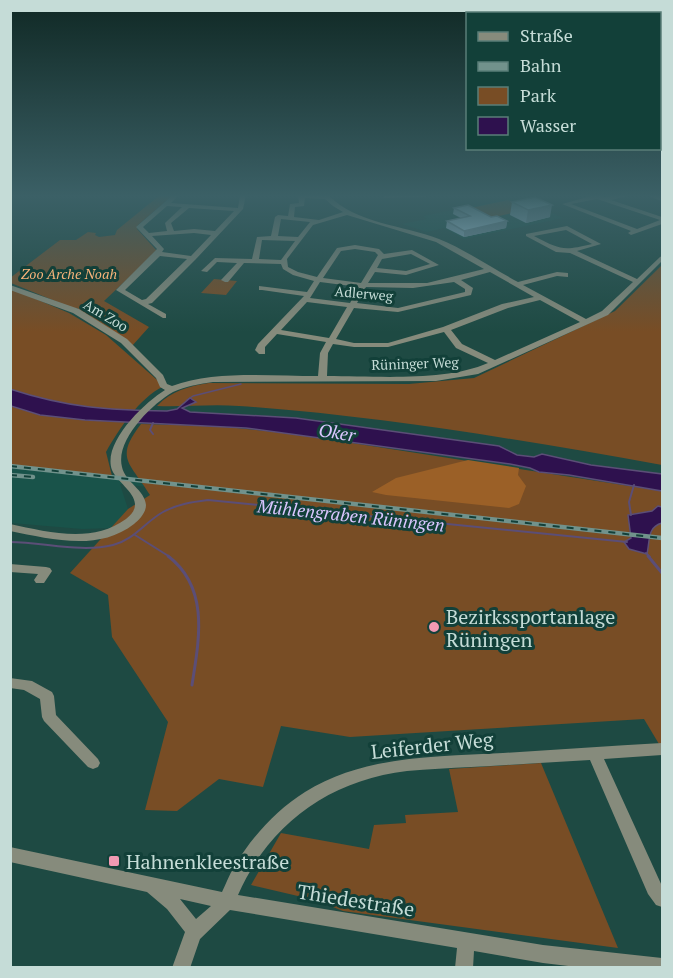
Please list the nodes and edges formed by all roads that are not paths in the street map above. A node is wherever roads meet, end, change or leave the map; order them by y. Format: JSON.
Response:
{"nodes":[{"id":1,"x":152,"y":241,"type":"edge"},
{"id":2,"x":209,"y":241,"type":"edge"},
{"id":3,"x":259,"y":241,"type":"edge"},
{"id":4,"x":299,"y":241,"type":"edge"},
{"id":5,"x":435,"y":241,"type":"edge"},
{"id":6,"x":539,"y":241,"type":"edge"},
{"id":7,"x":591,"y":241,"type":"edge"},
{"id":8,"x":571,"y":251,"type":"junction"},
{"id":9,"x":158,"y":254,"type":"junction"},
{"id":10,"x":379,"y":254,"type":"junction"},
{"id":11,"x":194,"y":258,"type":"junction"},
{"id":12,"x":663,"y":258,"type":"edge"},
{"id":13,"x":241,"y":262,"type":"junction"},
{"id":14,"x":255,"y":262,"type":"junction"},
{"id":15,"x":283,"y":262,"type":"junction"},
{"id":16,"x":373,"y":270,"type":"junction"},
{"id":17,"x":490,"y":270,"type":"junction"},
{"id":18,"x":205,"y":271,"type":"dead end"},
{"id":19,"x":565,"y":275,"type":"dead end"},
{"id":20,"x":318,"y":279,"type":"junction"},
{"id":21,"x":454,"y":279,"type":"junction"},
{"id":22,"x":225,"y":280,"type":"dead end"},
{"id":23,"x":638,"y":282,"type":"junction"},
{"id":24,"x":365,"y":284,"type":"junction"},
{"id":25,"x":517,"y":284,"type":"junction"},
{"id":26,"x":10,"y":287,"type":"edge"},
{"id":27,"x":262,"y":288,"type":"dead end"},
{"id":28,"x":306,"y":297,"type":"junction"},
{"id":29,"x":542,"y":297,"type":"junction"},
{"id":30,"x":141,"y":303,"type":"junction"},
{"id":31,"x":353,"y":306,"type":"junction"},
{"id":32,"x":163,"y":316,"type":"dead end"},
{"id":33,"x":586,"y":322,"type":"junction"},
{"id":34,"x":446,"y":329,"type":"junction"},
{"id":35,"x":275,"y":331,"type":"junction"},
{"id":36,"x":330,"y":342,"type":"junction"},
{"id":37,"x":262,"y":352,"type":"dead end"},
{"id":38,"x":496,"y":363,"type":"junction"},
{"id":39,"x":322,"y":379,"type":"junction"},
{"id":40,"x":171,"y":390,"type":"junction"},
{"id":41,"x":10,"y":527,"type":"edge"},
{"id":42,"x":10,"y":568,"type":"edge"},
{"id":43,"x":40,"y":579,"type":"dead end"},
{"id":44,"x":10,"y":683,"type":"edge"},
{"id":45,"x":663,"y":749,"type":"edge"},
{"id":46,"x":595,"y":754,"type":"junction"},
{"id":47,"x":93,"y":763,"type":"dead end"},
{"id":48,"x":10,"y":854,"type":"edge"},
{"id":49,"x":151,"y":885,"type":"junction"},
{"id":50,"x":663,"y":899,"type":"edge"},
{"id":51,"x":226,"y":901,"type":"junction"},
{"id":52,"x":195,"y":932,"type":"junction"},
{"id":53,"x":466,"y":941,"type":"junction"},
{"id":54,"x":663,"y":967,"type":"edge"},
{"id":55,"x":181,"y":968,"type":"edge"},
{"id":56,"x":464,"y":968,"type":"edge"}],
"edges":[{"from":1,"to":9,"type":"street"},
{"from":2,"to":11,"type":"street"},
{"from":3,"to":14,"type":"street"},
{"from":4,"to":15,"type":"street"},
{"from":5,"to":17,"type":"street"},
{"from":6,"to":8,"type":"street"},
{"from":7,"to":8,"type":"street"},
{"from":8,"to":23,"type":"street"},
{"from":9,"to":11,"type":"street"},
{"from":9,"to":30,"type":"street"},
{"from":10,"to":16,"type":"street"},
{"from":10,"to":16,"type":"street"},
{"from":10,"to":20,"type":"street"},
{"from":11,"to":30,"type":"street"},
{"from":12,"to":23,"type":"street","name":"Rüninger Weg"},
{"from":13,"to":14,"type":"street"},
{"from":13,"to":18,"type":"street"},
{"from":13,"to":22,"type":"street"},
{"from":14,"to":15,"type":"street"},
{"from":15,"to":20,"type":"street"},
{"from":16,"to":24,"type":"street"},
{"from":17,"to":21,"type":"street"},
{"from":17,"to":25,"type":"street"},
{"from":19,"to":25,"type":"street"},
{"from":20,"to":24,"type":"street"},
{"from":20,"to":28,"type":"street"},
{"from":21,"to":24,"type":"street"},
{"from":21,"to":31,"type":"street","name":"Adlerweg"},
{"from":23,"to":33,"type":"street","name":"Rüninger Weg"},
{"from":24,"to":31,"type":"street"},
{"from":25,"to":29,"type":"street"},
{"from":26,"to":40,"type":"street","name":"Am Zoo"},
{"from":27,"to":28,"type":"street","name":"Adlerweg"},
{"from":28,"to":31,"type":"street","name":"Adlerweg"},
{"from":28,"to":35,"type":"street"},
{"from":29,"to":33,"type":"street"},
{"from":29,"to":34,"type":"street"},
{"from":30,"to":32,"type":"street"},
{"from":31,"to":36,"type":"street"},
{"from":33,"to":38,"type":"street","name":"Rüninger Weg"},
{"from":34,"to":36,"type":"street"},
{"from":34,"to":38,"type":"street"},
{"from":35,"to":36,"type":"street"},
{"from":35,"to":37,"type":"street"},
{"from":36,"to":39,"type":"street"},
{"from":38,"to":39,"type":"street","name":"Rüninger Weg"},
{"from":39,"to":40,"type":"street","name":"Rüninger Weg"},
{"from":40,"to":41,"type":"street"},
{"from":42,"to":43,"type":"street"},
{"from":44,"to":47,"type":"street"},
{"from":45,"to":46,"type":"street","name":"Leiferder Weg"},
{"from":46,"to":50,"type":"street"},
{"from":46,"to":51,"type":"street","name":"Leiferder Weg"},
{"from":48,"to":49,"type":"street","name":"Thiedestraße"},
{"from":49,"to":51,"type":"street","name":"Thiedestraße"},
{"from":49,"to":52,"type":"street"},
{"from":51,"to":52,"type":"street"},
{"from":51,"to":53,"type":"street","name":"Thiedestraße"},
{"from":52,"to":55,"type":"street"},
{"from":53,"to":54,"type":"street","name":"Thiedestraße"},
{"from":53,"to":56,"type":"street"}]}
